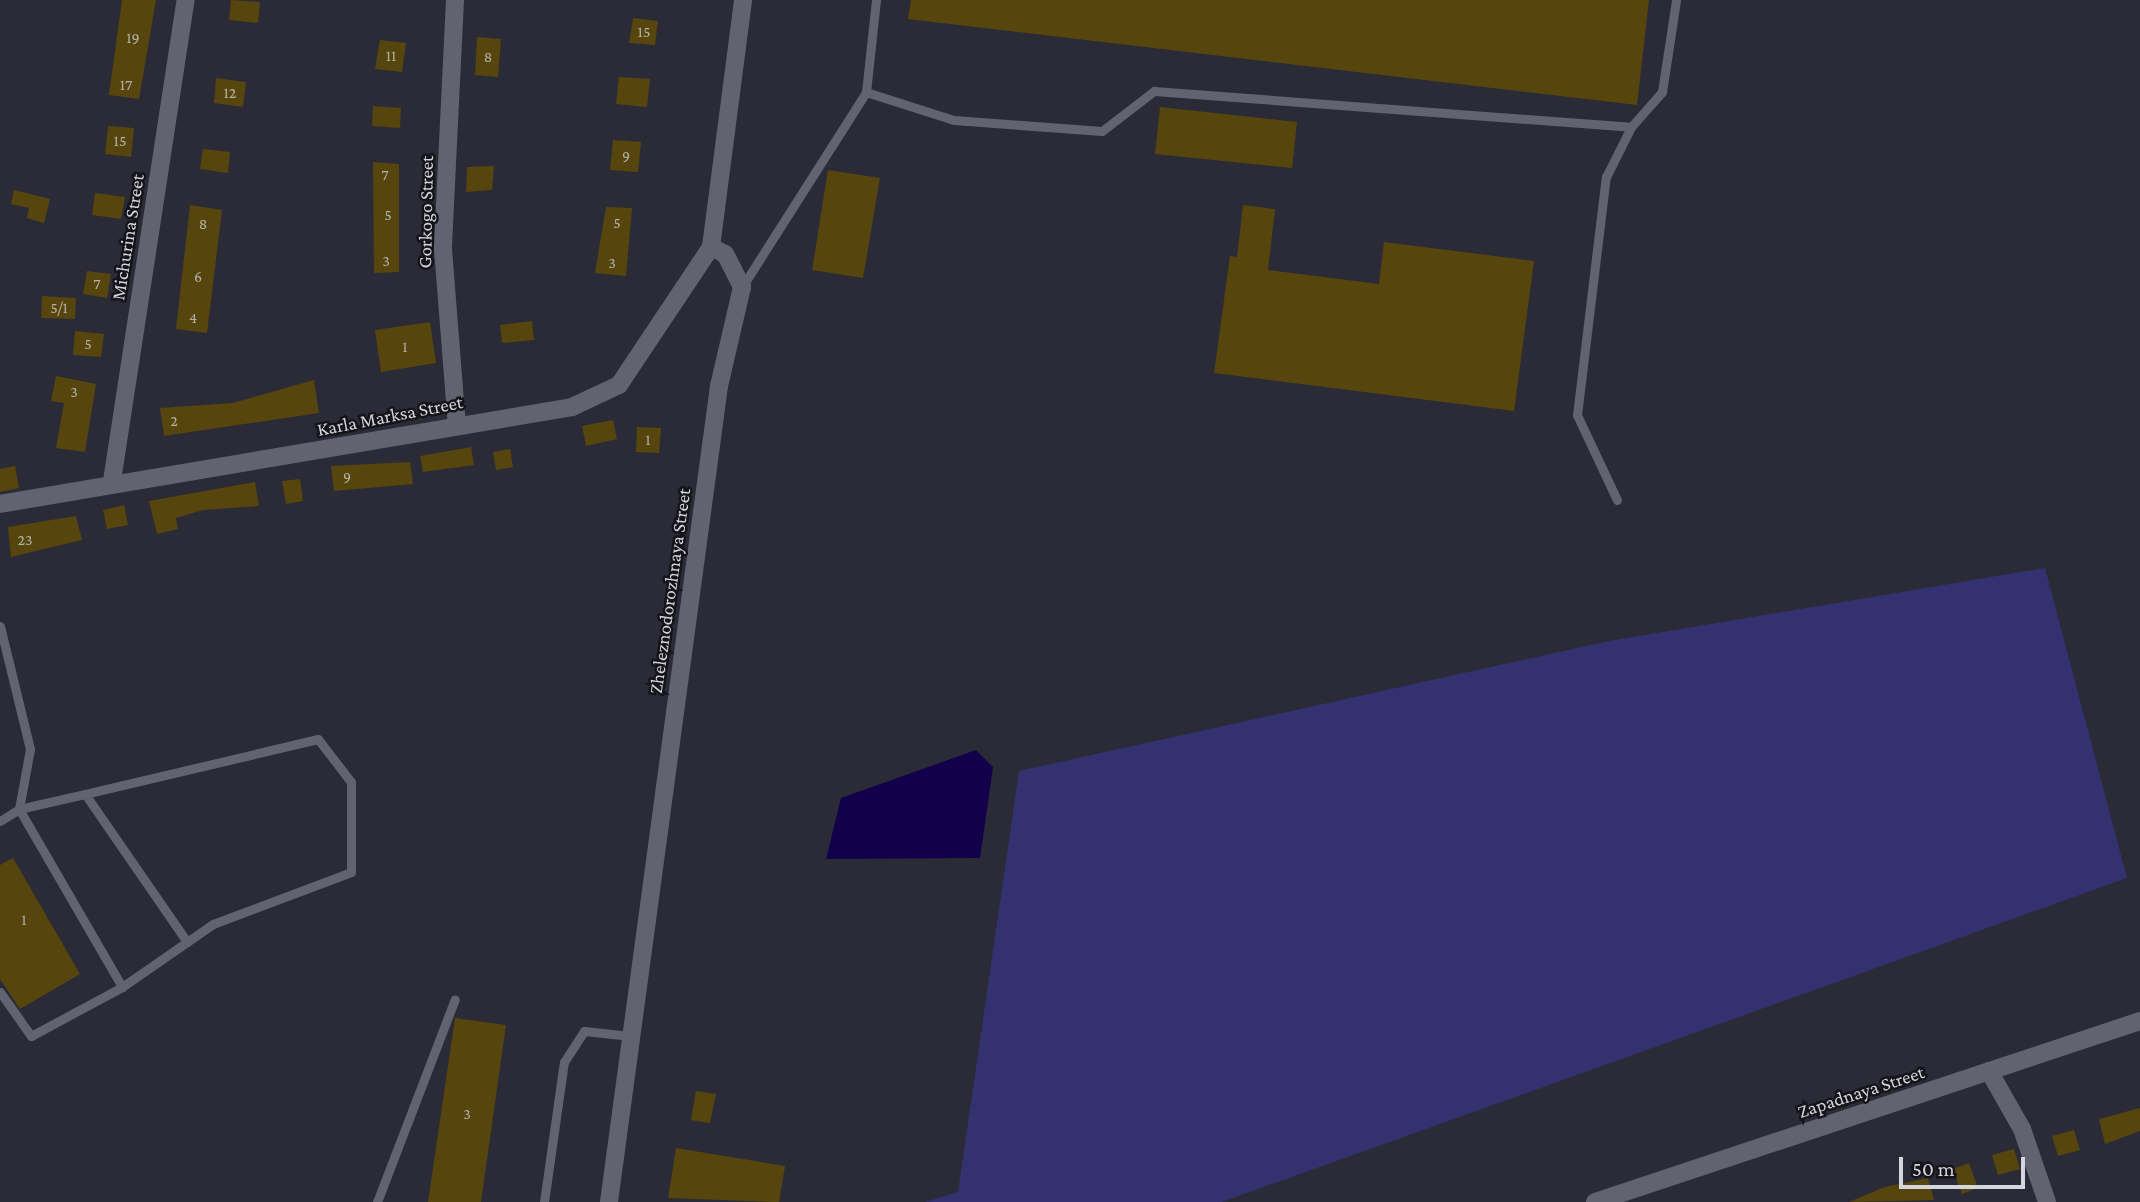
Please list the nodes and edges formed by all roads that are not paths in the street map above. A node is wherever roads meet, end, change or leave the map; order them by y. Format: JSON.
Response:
{"nodes":[{"id":1,"x":186,"y":0,"type":"edge"},
{"id":2,"x":455,"y":0,"type":"edge"},
{"id":3,"x":743,"y":0,"type":"edge"},
{"id":4,"x":876,"y":0,"type":"edge"},
{"id":5,"x":1676,"y":0,"type":"edge"},
{"id":6,"x":866,"y":92,"type":"junction"},
{"id":7,"x":1631,"y":127,"type":"junction"},
{"id":8,"x":711,"y":247,"type":"junction"},
{"id":9,"x":742,"y":287,"type":"junction"},
{"id":10,"x":457,"y":425,"type":"junction"},
{"id":11,"x":112,"y":481,"type":"junction"},
{"id":12,"x":1617,"y":500,"type":"dead end"},
{"id":13,"x":0,"y":504,"type":"edge"},
{"id":14,"x":0,"y":626,"type":"edge"},
{"id":15,"x":86,"y":794,"type":"junction"},
{"id":16,"x":19,"y":809,"type":"junction"},
{"id":17,"x":0,"y":821,"type":"edge"},
{"id":18,"x":187,"y":942,"type":"junction"},
{"id":19,"x":122,"y":986,"type":"junction"},
{"id":20,"x":0,"y":992,"type":"edge"},
{"id":21,"x":455,"y":999,"type":"dead end"},
{"id":22,"x":2140,"y":1021,"type":"edge"},
{"id":23,"x":631,"y":1036,"type":"junction"},
{"id":24,"x":1989,"y":1071,"type":"junction"},
{"id":25,"x":377,"y":1202,"type":"edge"},
{"id":26,"x":544,"y":1202,"type":"edge"},
{"id":27,"x":609,"y":1202,"type":"edge"},
{"id":28,"x":1595,"y":1202,"type":"edge"},
{"id":29,"x":2047,"y":1202,"type":"edge"}],
"edges":[{"from":1,"to":11,"type":"street","name":"Michurina Street"},
{"from":2,"to":10,"type":"street","name":"Gorkogo Street"},
{"from":3,"to":8,"type":"street"},
{"from":4,"to":6,"type":"lane"},
{"from":5,"to":7,"type":"lane"},
{"from":6,"to":7,"type":"lane"},
{"from":6,"to":9,"type":"lane"},
{"from":7,"to":12,"type":"lane"},
{"from":8,"to":9,"type":"street"},
{"from":8,"to":10,"type":"street","name":"Karla Marksa Street"},
{"from":9,"to":23,"type":"street","name":"Zheleznodorozhnaya Street"},
{"from":10,"to":11,"type":"street","name":"Karla Marksa Street"},
{"from":11,"to":13,"type":"street","name":"Karla Marksa Street"},
{"from":14,"to":16,"type":"lane"},
{"from":15,"to":16,"type":"lane"},
{"from":15,"to":18,"type":"lane"},
{"from":15,"to":18,"type":"lane"},
{"from":16,"to":17,"type":"lane"},
{"from":16,"to":19,"type":"lane"},
{"from":18,"to":19,"type":"lane"},
{"from":19,"to":20,"type":"lane"},
{"from":21,"to":25,"type":"lane"},
{"from":22,"to":24,"type":"street","name":"Zapadnaya Street"},
{"from":23,"to":26,"type":"lane"},
{"from":23,"to":27,"type":"street","name":"Zheleznodorozhnaya Street"},
{"from":24,"to":28,"type":"street","name":"Zapadnaya Street"},
{"from":24,"to":29,"type":"street"}]}
